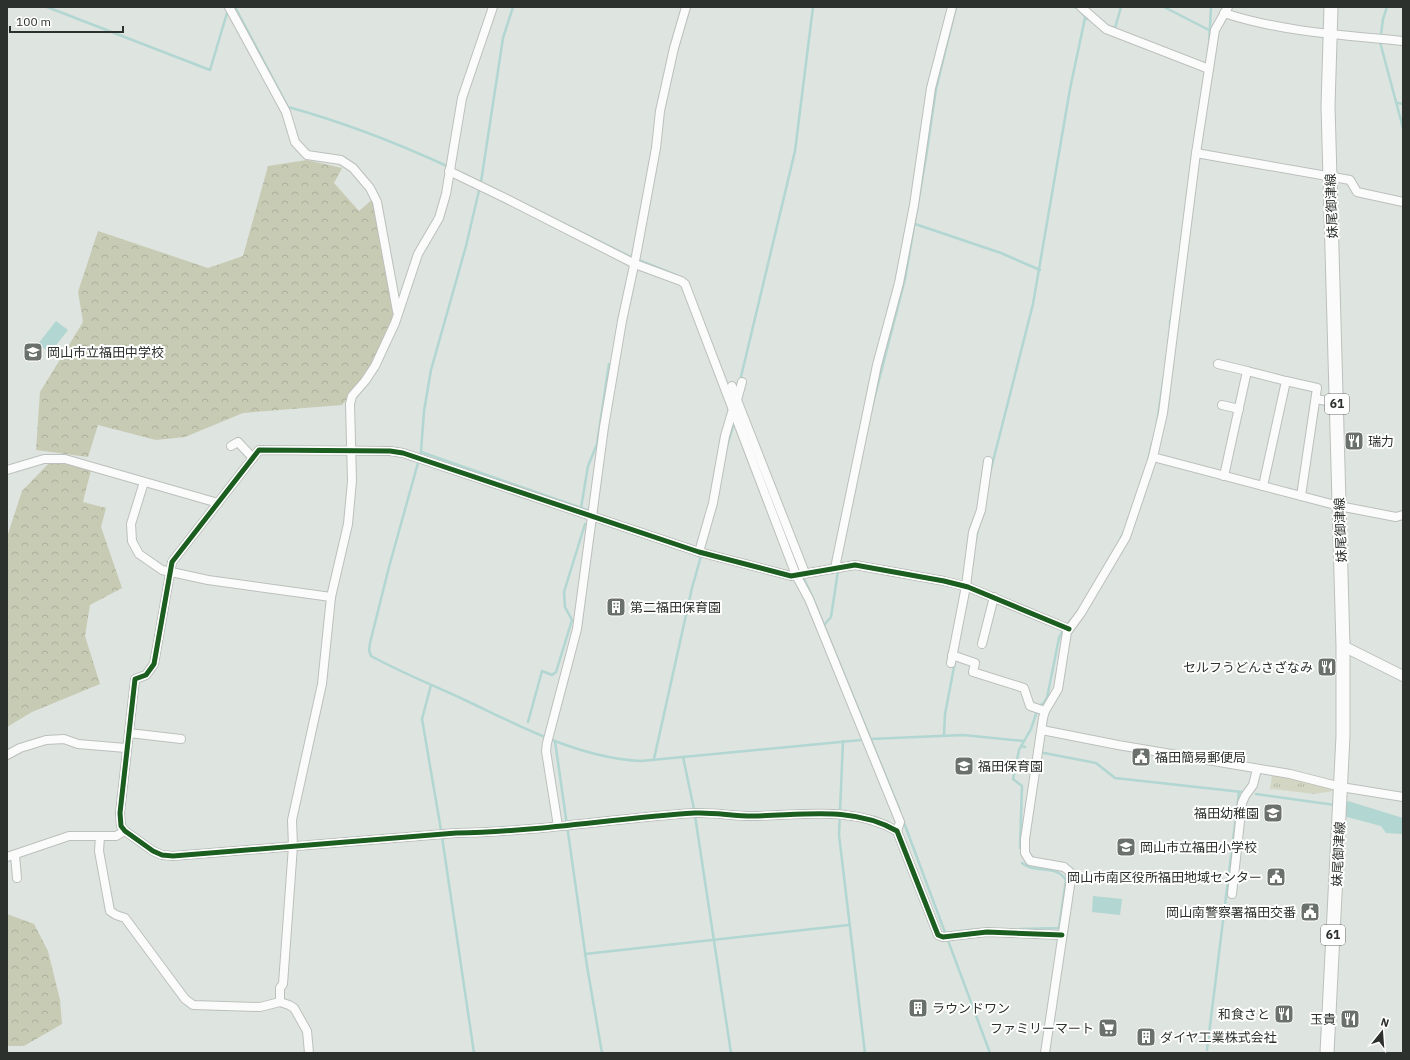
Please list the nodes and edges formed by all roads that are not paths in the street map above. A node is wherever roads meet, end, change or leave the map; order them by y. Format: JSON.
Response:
{"nodes":[{"id":1,"x":229,"y":7,"type":"edge"},
{"id":2,"x":493,"y":7,"type":"edge"},
{"id":3,"x":686,"y":7,"type":"edge"},
{"id":4,"x":952,"y":7,"type":"edge"},
{"id":5,"x":1081,"y":7,"type":"edge"},
{"id":6,"x":1331,"y":7,"type":"edge"},
{"id":7,"x":1226,"y":10,"type":"edge"},
{"id":8,"x":1329,"y":33,"type":"junction"},
{"id":9,"x":1403,"y":40,"type":"edge"},
{"id":10,"x":1207,"y":68,"type":"junction"},
{"id":11,"x":1196,"y":153,"type":"junction"},
{"id":12,"x":450,"y":169,"type":"junction"},
{"id":13,"x":1330,"y":176,"type":"junction"},
{"id":14,"x":1403,"y":202,"type":"edge"},
{"id":15,"x":635,"y":261,"type":"junction"},
{"id":16,"x":398,"y":312,"type":"junction"},
{"id":17,"x":1218,"y":364,"type":"dead end"},
{"id":18,"x":1247,"y":371,"type":"junction"},
{"id":19,"x":1286,"y":381,"type":"junction"},
{"id":20,"x":742,"y":382,"type":"dead end"},
{"id":21,"x":732,"y":386,"type":"dead end"},
{"id":22,"x":1316,"y":399,"type":"junction"},
{"id":23,"x":737,"y":400,"type":"junction"},
{"id":24,"x":1337,"y":403,"type":"junction"},
{"id":25,"x":1222,"y":405,"type":"dead end"},
{"id":26,"x":733,"y":409,"type":"junction"},
{"id":27,"x":1239,"y":409,"type":"junction"},
{"id":28,"x":231,"y":446,"type":"dead end"},
{"id":29,"x":352,"y":450,"type":"junction"},
{"id":30,"x":1153,"y":457,"type":"junction"},
{"id":31,"x":253,"y":458,"type":"junction"},
{"id":32,"x":988,"y":461,"type":"dead end"},
{"id":33,"x":7,"y":470,"type":"edge"},
{"id":34,"x":1224,"y":476,"type":"junction"},
{"id":35,"x":144,"y":482,"type":"junction"},
{"id":36,"x":1263,"y":486,"type":"junction"},
{"id":37,"x":1302,"y":496,"type":"junction"},
{"id":38,"x":218,"y":503,"type":"junction"},
{"id":39,"x":1339,"y":506,"type":"junction"},
{"id":40,"x":1403,"y":515,"type":"edge"},
{"id":41,"x":592,"y":517,"type":"junction"},
{"id":42,"x":699,"y":552,"type":"junction"},
{"id":43,"x":835,"y":568,"type":"junction"},
{"id":44,"x":170,"y":573,"type":"junction"},
{"id":45,"x":805,"y":573,"type":"junction"},
{"id":46,"x":796,"y":575,"type":"junction"},
{"id":47,"x":968,"y":587,"type":"junction"},
{"id":48,"x":331,"y":597,"type":"junction"},
{"id":49,"x":994,"y":598,"type":"junction"},
{"id":50,"x":1066,"y":627,"type":"junction"},
{"id":51,"x":982,"y":644,"type":"dead end"},
{"id":52,"x":1343,"y":646,"type":"junction"},
{"id":53,"x":1403,"y":676,"type":"edge"},
{"id":54,"x":1040,"y":710,"type":"junction"},
{"id":55,"x":1042,"y":730,"type":"junction"},
{"id":56,"x":129,"y":733,"type":"junction"},
{"id":57,"x":181,"y":739,"type":"dead end"},
{"id":58,"x":126,"y":748,"type":"junction"},
{"id":59,"x":7,"y":755,"type":"edge"},
{"id":60,"x":1256,"y":769,"type":"junction"},
{"id":61,"x":1341,"y":787,"type":"junction"},
{"id":62,"x":1403,"y":797,"type":"edge"},
{"id":63,"x":564,"y":825,"type":"junction"},
{"id":64,"x":125,"y":831,"type":"junction"},
{"id":65,"x":897,"y":831,"type":"junction"},
{"id":66,"x":100,"y":836,"type":"junction"},
{"id":67,"x":293,"y":846,"type":"junction"},
{"id":68,"x":11,"y":856,"type":"edge"},
{"id":69,"x":17,"y":878,"type":"dead end"},
{"id":70,"x":1232,"y":894,"type":"dead end"},
{"id":71,"x":1062,"y":935,"type":"junction"},
{"id":72,"x":280,"y":1002,"type":"junction"},
{"id":73,"x":309,"y":1053,"type":"edge"},
{"id":74,"x":1045,"y":1053,"type":"edge"},
{"id":75,"x":1327,"y":1053,"type":"edge"}],
"edges":[{"from":1,"to":16,"type":"street"},
{"from":2,"to":12,"type":"street"},
{"from":3,"to":15,"type":"street"},
{"from":4,"to":43,"type":"street"},
{"from":5,"to":10,"type":"street"},
{"from":6,"to":8,"type":"main road","name":"妹尾御津線","number":"61"},
{"from":7,"to":8,"type":"street"},
{"from":7,"to":10,"type":"street"},
{"from":8,"to":9,"type":"street"},
{"from":8,"to":13,"type":"main road","name":"妹尾御津線","number":"61"},
{"from":10,"to":11,"type":"street"},
{"from":11,"to":13,"type":"street"},
{"from":11,"to":30,"type":"street"},
{"from":12,"to":15,"type":"street"},
{"from":12,"to":16,"type":"street"},
{"from":13,"to":14,"type":"street"},
{"from":13,"to":24,"type":"main road","name":"妹尾御津線","number":"61"},
{"from":15,"to":26,"type":"street"},
{"from":15,"to":41,"type":"street"},
{"from":16,"to":29,"type":"street"},
{"from":17,"to":18,"type":"street"},
{"from":18,"to":19,"type":"street"},
{"from":18,"to":27,"type":"street"},
{"from":19,"to":22,"type":"street"},
{"from":19,"to":36,"type":"street"},
{"from":20,"to":23,"type":"street"},
{"from":21,"to":23,"type":"street"},
{"from":22,"to":24,"type":"street"},
{"from":22,"to":37,"type":"street"},
{"from":23,"to":45,"type":"street"},
{"from":24,"to":39,"type":"main road","name":"妹尾御津線","number":"61"},
{"from":25,"to":27,"type":"street"},
{"from":26,"to":42,"type":"street"},
{"from":26,"to":46,"type":"street"},
{"from":27,"to":34,"type":"street"},
{"from":28,"to":31,"type":"street"},
{"from":29,"to":31,"type":"street"},
{"from":29,"to":41,"type":"street"},
{"from":29,"to":48,"type":"street"},
{"from":30,"to":34,"type":"street"},
{"from":30,"to":50,"type":"street"},
{"from":31,"to":38,"type":"street"},
{"from":32,"to":47,"type":"street"},
{"from":33,"to":35,"type":"street"},
{"from":34,"to":36,"type":"street"},
{"from":35,"to":38,"type":"street"},
{"from":35,"to":44,"type":"street"},
{"from":36,"to":37,"type":"street"},
{"from":37,"to":39,"type":"street"},
{"from":38,"to":44,"type":"street"},
{"from":39,"to":40,"type":"street"},
{"from":39,"to":52,"type":"main road","name":"妹尾御津線","number":"61"},
{"from":41,"to":42,"type":"street"},
{"from":41,"to":63,"type":"street"},
{"from":42,"to":46,"type":"street"},
{"from":43,"to":45,"type":"street"},
{"from":43,"to":47,"type":"street"},
{"from":44,"to":48,"type":"street"},
{"from":44,"to":56,"type":"street"},
{"from":45,"to":46,"type":"street"},
{"from":46,"to":65,"type":"street"},
{"from":47,"to":49,"type":"street"},
{"from":47,"to":54,"type":"street"},
{"from":48,"to":67,"type":"street"},
{"from":49,"to":50,"type":"street"},
{"from":49,"to":51,"type":"street"},
{"from":50,"to":54,"type":"street"},
{"from":52,"to":53,"type":"street"},
{"from":52,"to":61,"type":"main road","name":"妹尾御津線","number":"61"},
{"from":54,"to":55,"type":"street"},
{"from":55,"to":60,"type":"street"},
{"from":55,"to":71,"type":"street"},
{"from":56,"to":57,"type":"street"},
{"from":56,"to":58,"type":"street"},
{"from":58,"to":59,"type":"street"},
{"from":58,"to":64,"type":"street"},
{"from":60,"to":61,"type":"street"},
{"from":60,"to":70,"type":"street"},
{"from":61,"to":62,"type":"street"},
{"from":61,"to":75,"type":"main road","name":"妹尾御津線","number":"61"},
{"from":63,"to":65,"type":"street"},
{"from":63,"to":67,"type":"street"},
{"from":64,"to":66,"type":"street"},
{"from":64,"to":67,"type":"street"},
{"from":65,"to":71,"type":"street"},
{"from":66,"to":68,"type":"street"},
{"from":66,"to":72,"type":"street"},
{"from":67,"to":72,"type":"street"},
{"from":68,"to":69,"type":"street"},
{"from":71,"to":74,"type":"street"},
{"from":72,"to":73,"type":"street"}]}
